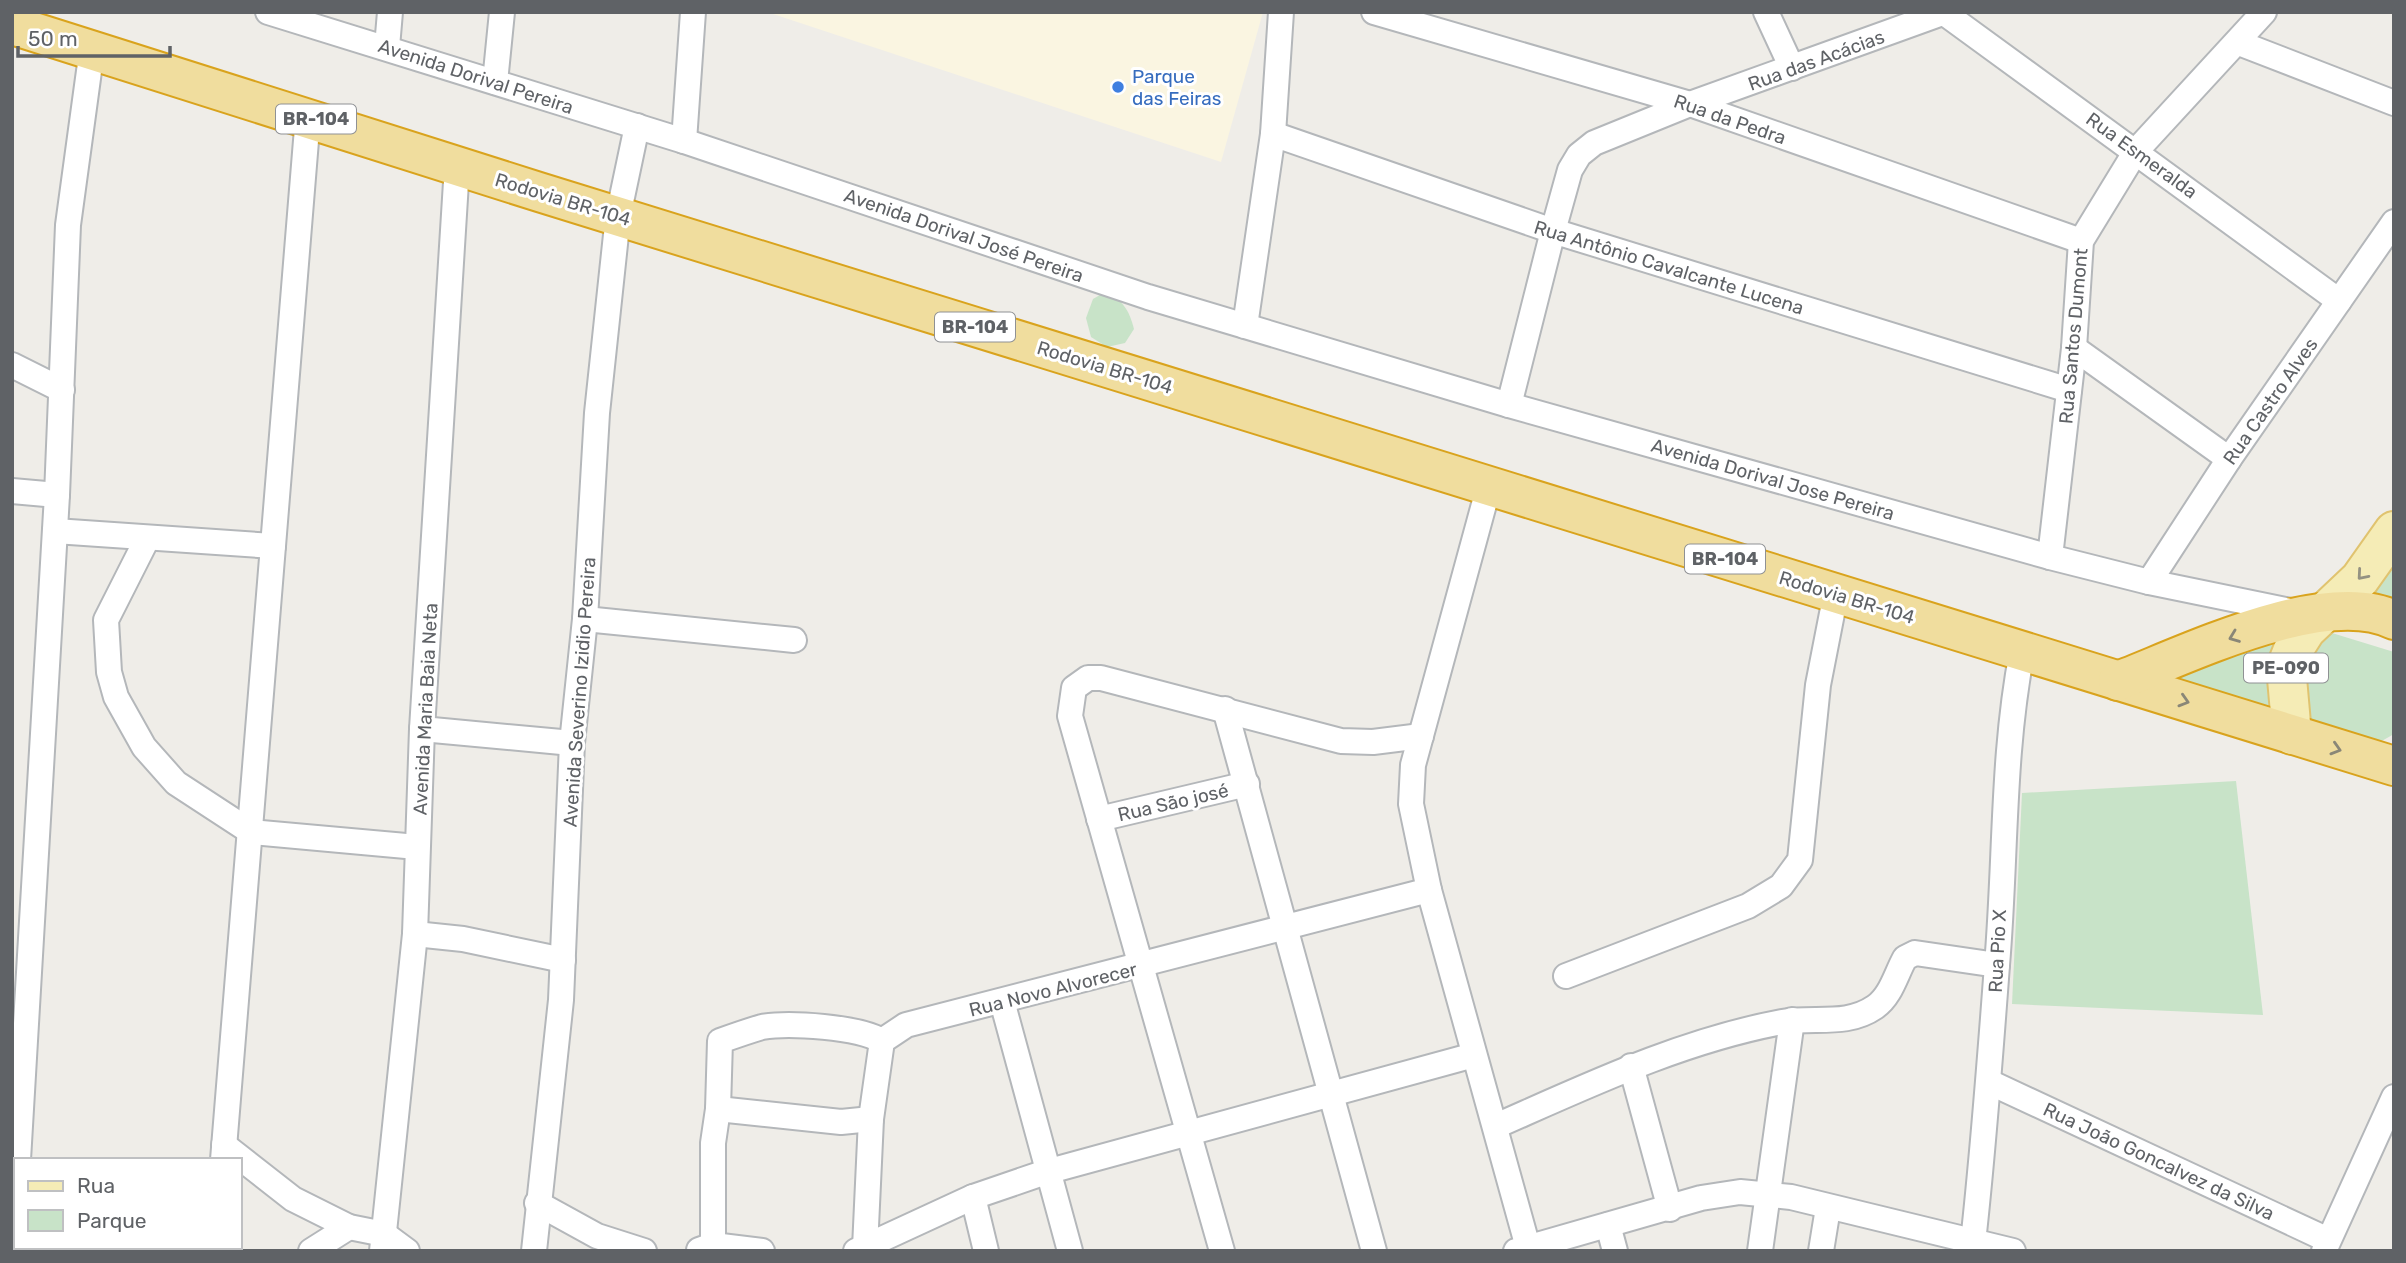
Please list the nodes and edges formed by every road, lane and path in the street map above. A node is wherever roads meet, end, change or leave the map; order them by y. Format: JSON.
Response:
{"nodes":[{"id":1,"x":268,"y":12,"type":"edge"},
{"id":2,"x":390,"y":12,"type":"edge"},
{"id":3,"x":502,"y":12,"type":"edge"},
{"id":4,"x":693,"y":12,"type":"edge"},
{"id":5,"x":1281,"y":12,"type":"edge"},
{"id":6,"x":1374,"y":12,"type":"edge"},
{"id":7,"x":1766,"y":12,"type":"edge"},
{"id":8,"x":2264,"y":12,"type":"edge"},
{"id":9,"x":1944,"y":13,"type":"edge"},
{"id":10,"x":12,"y":25,"type":"edge"},
{"id":11,"x":2239,"y":43,"type":"junction"},
{"id":12,"x":387,"y":47,"type":"junction"},
{"id":13,"x":92,"y":49,"type":"junction"},
{"id":14,"x":1791,"y":68,"type":"junction"},
{"id":15,"x":495,"y":82,"type":"junction"},
{"id":16,"x":2394,"y":103,"type":"edge"},
{"id":17,"x":1690,"y":104,"type":"junction"},
{"id":18,"x":308,"y":116,"type":"junction"},
{"id":19,"x":637,"y":126,"type":"junction"},
{"id":20,"x":1273,"y":134,"type":"junction"},
{"id":21,"x":684,"y":141,"type":"junction"},
{"id":22,"x":2136,"y":151,"type":"junction"},
{"id":23,"x":457,"y":166,"type":"junction"},
{"id":24,"x":618,"y":216,"type":"junction"},
{"id":25,"x":2394,"y":222,"type":"edge"},
{"id":26,"x":1553,"y":231,"type":"junction"},
{"id":27,"x":2081,"y":241,"type":"junction"},
{"id":28,"x":2339,"y":301,"type":"junction"},
{"id":29,"x":1245,"y":326,"type":"junction"},
{"id":30,"x":2074,"y":348,"type":"junction"},
{"id":31,"x":12,"y":365,"type":"edge"},
{"id":32,"x":62,"y":390,"type":"junction"},
{"id":33,"x":2069,"y":390,"type":"junction"},
{"id":34,"x":1509,"y":405,"type":"junction"},
{"id":35,"x":2229,"y":459,"type":"junction"},
{"id":36,"x":1489,"y":486,"type":"junction"},
{"id":37,"x":12,"y":491,"type":"edge"},
{"id":38,"x":57,"y":495,"type":"junction"},
{"id":39,"x":55,"y":531,"type":"junction"},
{"id":40,"x":2394,"y":531,"type":"edge"},
{"id":41,"x":147,"y":539,"type":"junction"},
{"id":42,"x":273,"y":546,"type":"junction"},
{"id":43,"x":2050,"y":557,"type":"junction"},
{"id":44,"x":2150,"y":582,"type":"junction"},
{"id":45,"x":1836,"y":593,"type":"junction"},
{"id":46,"x":2314,"y":614,"type":"junction"},
{"id":47,"x":585,"y":620,"type":"junction"},
{"id":48,"x":2394,"y":620,"type":"edge"},
{"id":49,"x":794,"y":640,"type":"dead end"},
{"id":50,"x":2022,"y":652,"type":"junction"},
{"id":51,"x":2118,"y":681,"type":"junction"},
{"id":52,"x":1225,"y":709,"type":"junction"},
{"id":53,"x":422,"y":729,"type":"junction"},
{"id":54,"x":2292,"y":735,"type":"junction"},
{"id":55,"x":1421,"y":736,"type":"junction"},
{"id":56,"x":572,"y":743,"type":"junction"},
{"id":57,"x":2389,"y":758,"type":"edge"},
{"id":58,"x":1247,"y":785,"type":"junction"},
{"id":59,"x":1099,"y":819,"type":"junction"},
{"id":60,"x":251,"y":832,"type":"junction"},
{"id":61,"x":417,"y":847,"type":"junction"},
{"id":62,"x":1429,"y":890,"type":"junction"},
{"id":63,"x":1287,"y":926,"type":"junction"},
{"id":64,"x":415,"y":934,"type":"junction"},
{"id":65,"x":563,"y":960,"type":"junction"},
{"id":66,"x":1997,"y":965,"type":"junction"},
{"id":67,"x":1142,"y":966,"type":"junction"},
{"id":68,"x":1566,"y":976,"type":"dead end"},
{"id":69,"x":1002,"y":1001,"type":"junction"},
{"id":70,"x":1792,"y":1020,"type":"junction"},
{"id":71,"x":882,"y":1041,"type":"junction"},
{"id":72,"x":1474,"y":1055,"type":"junction"},
{"id":73,"x":1631,"y":1066,"type":"junction"},
{"id":74,"x":1989,"y":1082,"type":"junction"},
{"id":75,"x":1331,"y":1095,"type":"junction"},
{"id":76,"x":2394,"y":1097,"type":"edge"},
{"id":77,"x":718,"y":1109,"type":"junction"},
{"id":78,"x":871,"y":1119,"type":"junction"},
{"id":79,"x":1496,"y":1126,"type":"junction"},
{"id":80,"x":1189,"y":1133,"type":"junction"},
{"id":81,"x":223,"y":1152,"type":"edge"},
{"id":82,"x":18,"y":1158,"type":"edge"},
{"id":83,"x":242,"y":1165,"type":"edge"},
{"id":84,"x":1046,"y":1172,"type":"junction"},
{"id":85,"x":1767,"y":1193,"type":"junction"},
{"id":86,"x":973,"y":1197,"type":"junction"},
{"id":87,"x":537,"y":1203,"type":"junction"},
{"id":88,"x":1828,"y":1208,"type":"junction"},
{"id":89,"x":1670,"y":1209,"type":"junction"},
{"id":90,"x":1608,"y":1225,"type":"junction"},
{"id":91,"x":349,"y":1227,"type":"junction"},
{"id":92,"x":383,"y":1242,"type":"edge"},
{"id":93,"x":2326,"y":1246,"type":"edge"},
{"id":94,"x":1972,"y":1247,"type":"edge"},
{"id":95,"x":706,"y":1248,"type":"edge"},
{"id":96,"x":860,"y":1249,"type":"edge"},
{"id":97,"x":1524,"y":1250,"type":"edge"},
{"id":98,"x":311,"y":1251,"type":"edge"},
{"id":99,"x":407,"y":1251,"type":"edge"},
{"id":100,"x":534,"y":1251,"type":"edge"},
{"id":101,"x":644,"y":1251,"type":"edge"},
{"id":102,"x":762,"y":1251,"type":"edge"},
{"id":103,"x":986,"y":1251,"type":"edge"},
{"id":104,"x":1070,"y":1251,"type":"edge"},
{"id":105,"x":1222,"y":1251,"type":"edge"},
{"id":106,"x":1374,"y":1251,"type":"edge"},
{"id":107,"x":1615,"y":1251,"type":"edge"},
{"id":108,"x":1760,"y":1251,"type":"edge"},
{"id":109,"x":1821,"y":1251,"type":"edge"},
{"id":110,"x":2013,"y":1251,"type":"edge"}],
"edges":[{"from":1,"to":12,"type":"street","name":"Avenida Dorival Pereira"},
{"from":2,"to":12,"type":"street"},
{"from":3,"to":15,"type":"street"},
{"from":4,"to":21,"type":"street"},
{"from":5,"to":20,"type":"street"},
{"from":6,"to":17,"type":"street","name":"Rua da Pedra"},
{"from":7,"to":14,"type":"street"},
{"from":8,"to":11,"type":"street","name":"Rua Santos Dumont"},
{"from":9,"to":14,"type":"street","name":"Rua das Acácias"},
{"from":9,"to":22,"type":"street","name":"Rua Esmeralda"},
{"from":10,"to":13,"type":"highway","name":"Rodovia BR-104","number":"BR-104"},
{"from":11,"to":16,"type":"street"},
{"from":11,"to":22,"type":"street","name":"Rua Santos Dumont"},
{"from":12,"to":15,"type":"street","name":"Avenida Dorival Pereira"},
{"from":13,"to":18,"type":"highway","name":"Rodovia BR-104","number":"BR-104"},
{"from":13,"to":32,"type":"street"},
{"from":14,"to":17,"type":"street","name":"Rua das Acácias"},
{"from":15,"to":19,"type":"street","name":"Avenida Dorival Pereira"},
{"from":17,"to":26,"type":"street","name":"Rua das Acácias"},
{"from":17,"to":27,"type":"street","name":"Rua da Pedra"},
{"from":18,"to":23,"type":"highway","name":"Rodovia BR-104","number":"BR-104"},
{"from":18,"to":42,"type":"street"},
{"from":19,"to":21,"type":"street","name":"Avenida Dorival Pereira"},
{"from":19,"to":24,"type":"street","name":"Avenida Severino Izidio Pereira"},
{"from":20,"to":26,"type":"street","name":"Rua Antônio Cavalcante Lucena"},
{"from":20,"to":29,"type":"street"},
{"from":21,"to":29,"type":"street","name":"Avenida Dorival José Pereira"},
{"from":22,"to":27,"type":"street","name":"Rua Santos Dumont"},
{"from":22,"to":28,"type":"street","name":"Rua Esmeralda"},
{"from":23,"to":24,"type":"highway","name":"Rodovia BR-104","number":"BR-104"},
{"from":23,"to":53,"type":"street","name":"Avenida Maria Baia Neta"},
{"from":24,"to":36,"type":"highway","name":"Rodovia BR-104","number":"BR-104"},
{"from":24,"to":47,"type":"street","name":"Avenida Severino Izidio Pereira"},
{"from":25,"to":28,"type":"street","name":"Rua Castro Alves"},
{"from":26,"to":33,"type":"street","name":"Rua Antônio Cavalcante Lucena"},
{"from":26,"to":34,"type":"street","name":"Rua das Acácias"},
{"from":27,"to":30,"type":"street","name":"Rua Santos Dumont"},
{"from":28,"to":35,"type":"street","name":"Rua Castro Alves"},
{"from":29,"to":34,"type":"street","name":"Avenida Dorival Jose Pereira"},
{"from":30,"to":33,"type":"street","name":"Rua Santos Dumont"},
{"from":30,"to":35,"type":"street"},
{"from":31,"to":32,"type":"street"},
{"from":32,"to":38,"type":"street"},
{"from":33,"to":43,"type":"street","name":"Rua Santos Dumont"},
{"from":34,"to":43,"type":"street","name":"Avenida Dorival Jose Pereira"},
{"from":35,"to":44,"type":"street","name":"Rua Castro Alves"},
{"from":36,"to":45,"type":"highway","name":"Rodovia BR-104","number":"BR-104"},
{"from":36,"to":55,"type":"street"},
{"from":37,"to":38,"type":"street"},
{"from":38,"to":39,"type":"street"},
{"from":39,"to":41,"type":"street"},
{"from":39,"to":82,"type":"street"},
{"from":40,"to":46,"type":"main road","number":"PE-090","one_way":true},
{"from":41,"to":42,"type":"street"},
{"from":41,"to":60,"type":"street"},
{"from":42,"to":60,"type":"street"},
{"from":43,"to":44,"type":"street","name":"Avenida Dorival Jose Pereira"},
{"from":44,"to":46,"type":"street","name":"Avenida Dorival Jose Pereira"},
{"from":45,"to":50,"type":"highway","name":"Rodovia BR-104","number":"BR-104"},
{"from":45,"to":68,"type":"street"},
{"from":46,"to":48,"type":"highway"},
{"from":46,"to":51,"type":"highway","one_way":true},
{"from":46,"to":54,"type":"main road","number":"PE-090"},
{"from":47,"to":49,"type":"street"},
{"from":47,"to":56,"type":"street","name":"Avenida Severino Izidio Pereira"},
{"from":50,"to":51,"type":"highway","name":"Rodovia BR-104","number":"BR-104"},
{"from":50,"to":66,"type":"street","name":"Rua Pio X"},
{"from":51,"to":54,"type":"highway","name":"Rodovia BR-104","number":"BR-104","one_way":true},
{"from":52,"to":55,"type":"street"},
{"from":52,"to":58,"type":"street"},
{"from":52,"to":59,"type":"street"},
{"from":53,"to":56,"type":"street"},
{"from":53,"to":61,"type":"street","name":"Avenida Maria Baia Neta"},
{"from":54,"to":57,"type":"highway","name":"Rodovia BR-104","number":"BR-104","one_way":true},
{"from":55,"to":62,"type":"street"},
{"from":56,"to":65,"type":"street","name":"Avenida Severino Izidio Pereira"},
{"from":58,"to":59,"type":"street","name":"Rua São josé"},
{"from":58,"to":63,"type":"street"},
{"from":59,"to":67,"type":"street"},
{"from":60,"to":61,"type":"street"},
{"from":60,"to":81,"type":"street"},
{"from":61,"to":64,"type":"street","name":"Avenida Maria Baia Neta"},
{"from":62,"to":63,"type":"street","name":"Rua Novo Alvorecer"},
{"from":62,"to":72,"type":"street"},
{"from":63,"to":67,"type":"street","name":"Rua Novo Alvorecer"},
{"from":63,"to":75,"type":"street"},
{"from":64,"to":65,"type":"street"},
{"from":64,"to":92,"type":"street","name":"Avenida Maria Baia Neta"},
{"from":65,"to":87,"type":"street","name":"Avenida Severino Izidio Pereira"},
{"from":66,"to":70,"type":"street"},
{"from":66,"to":74,"type":"street","name":"Rua Pio X"},
{"from":67,"to":69,"type":"street","name":"Rua Novo Alvorecer"},
{"from":67,"to":80,"type":"street"},
{"from":69,"to":71,"type":"street","name":"Rua Novo Alvorecer"},
{"from":69,"to":84,"type":"street"},
{"from":70,"to":73,"type":"street"},
{"from":70,"to":85,"type":"street"},
{"from":71,"to":77,"type":"street"},
{"from":71,"to":78,"type":"street"},
{"from":72,"to":75,"type":"street"},
{"from":72,"to":79,"type":"street"},
{"from":73,"to":79,"type":"street"},
{"from":73,"to":89,"type":"street"},
{"from":74,"to":93,"type":"street","name":"Rua João Goncalvez da Silva"},
{"from":74,"to":94,"type":"street","name":"Rua Pio X"},
{"from":75,"to":80,"type":"street"},
{"from":75,"to":106,"type":"street"},
{"from":76,"to":93,"type":"street"},
{"from":77,"to":78,"type":"street"},
{"from":77,"to":95,"type":"street"},
{"from":78,"to":96,"type":"street"},
{"from":79,"to":97,"type":"street"},
{"from":80,"to":84,"type":"street"},
{"from":80,"to":105,"type":"street"},
{"from":83,"to":91,"type":"street"},
{"from":84,"to":86,"type":"street"},
{"from":84,"to":104,"type":"street"},
{"from":85,"to":88,"type":"street"},
{"from":85,"to":89,"type":"street"},
{"from":85,"to":108,"type":"street"},
{"from":86,"to":96,"type":"street"},
{"from":86,"to":103,"type":"street"},
{"from":87,"to":100,"type":"street","name":"Avenida Severino Izidio Pereira"},
{"from":87,"to":101,"type":"street"},
{"from":88,"to":94,"type":"street"},
{"from":88,"to":109,"type":"street"},
{"from":89,"to":90,"type":"street"},
{"from":90,"to":97,"type":"street"},
{"from":90,"to":107,"type":"street"},
{"from":91,"to":92,"type":"street"},
{"from":91,"to":98,"type":"street"},
{"from":92,"to":99,"type":"street"},
{"from":94,"to":110,"type":"street"},
{"from":95,"to":102,"type":"street"}]}
